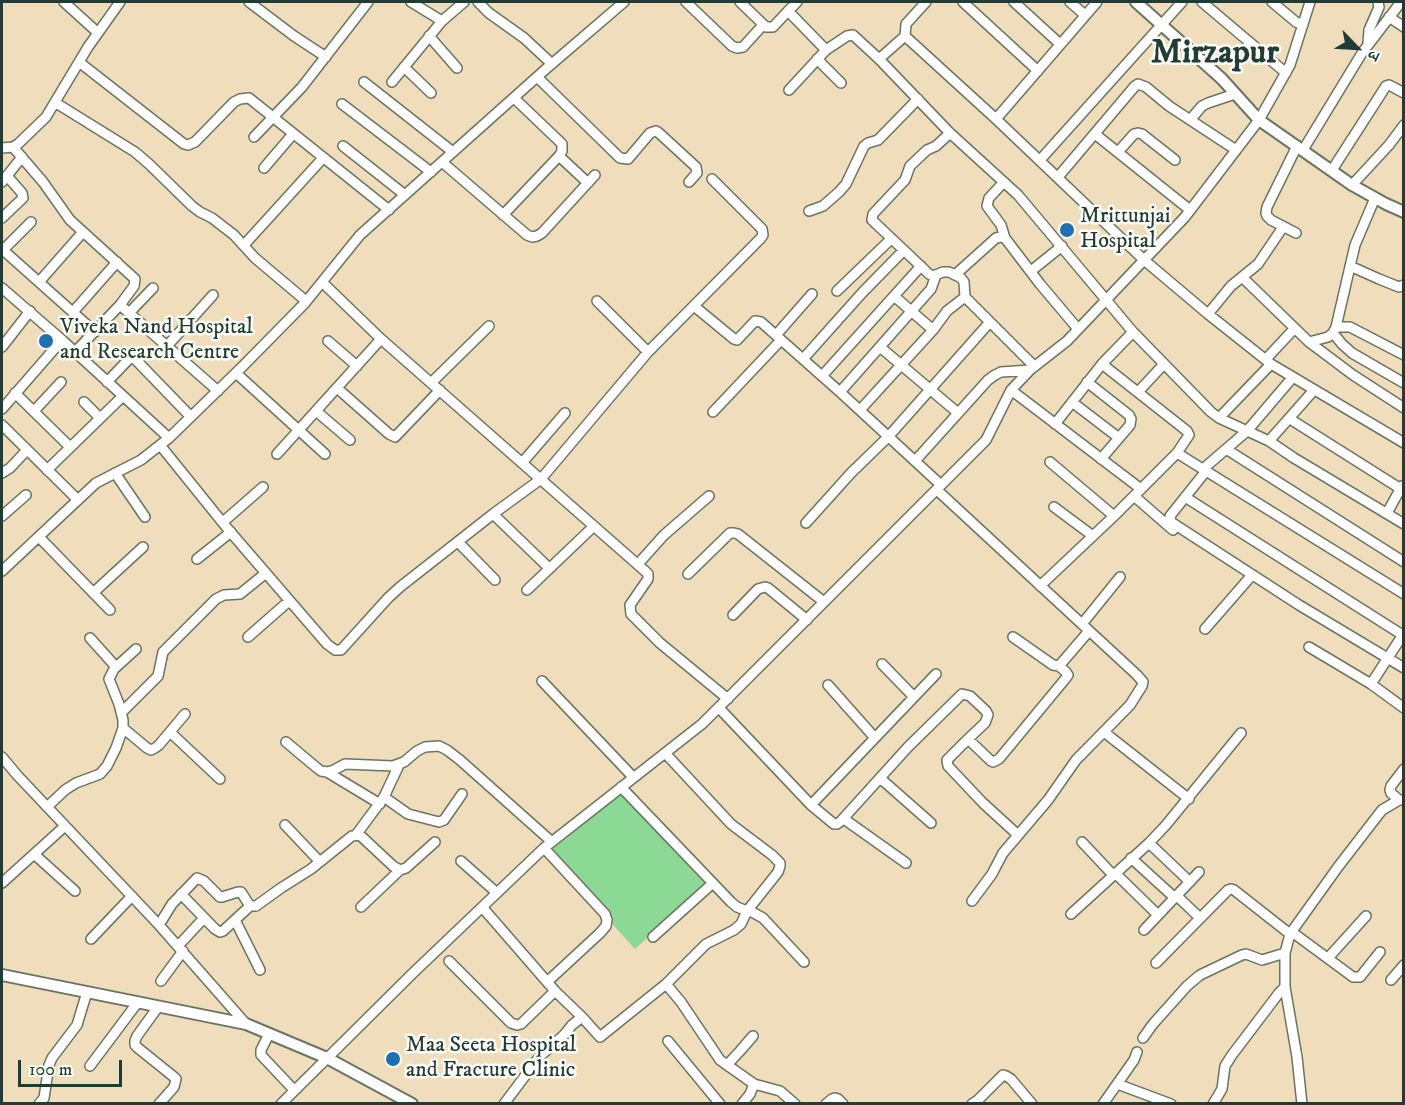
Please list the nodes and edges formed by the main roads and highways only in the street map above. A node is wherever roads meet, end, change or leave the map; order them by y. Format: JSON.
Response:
{"nodes":[{"id":1,"x":1136,"y":2,"type":"edge"},
{"id":2,"x":1404,"y":212,"type":"edge"},
{"id":3,"x":2,"y":975,"type":"edge"},
{"id":4,"x":412,"y":1104,"type":"edge"}],
"edges":[{"from":1,"to":2,"type":"main road"},
{"from":3,"to":4,"type":"main road"}]}
